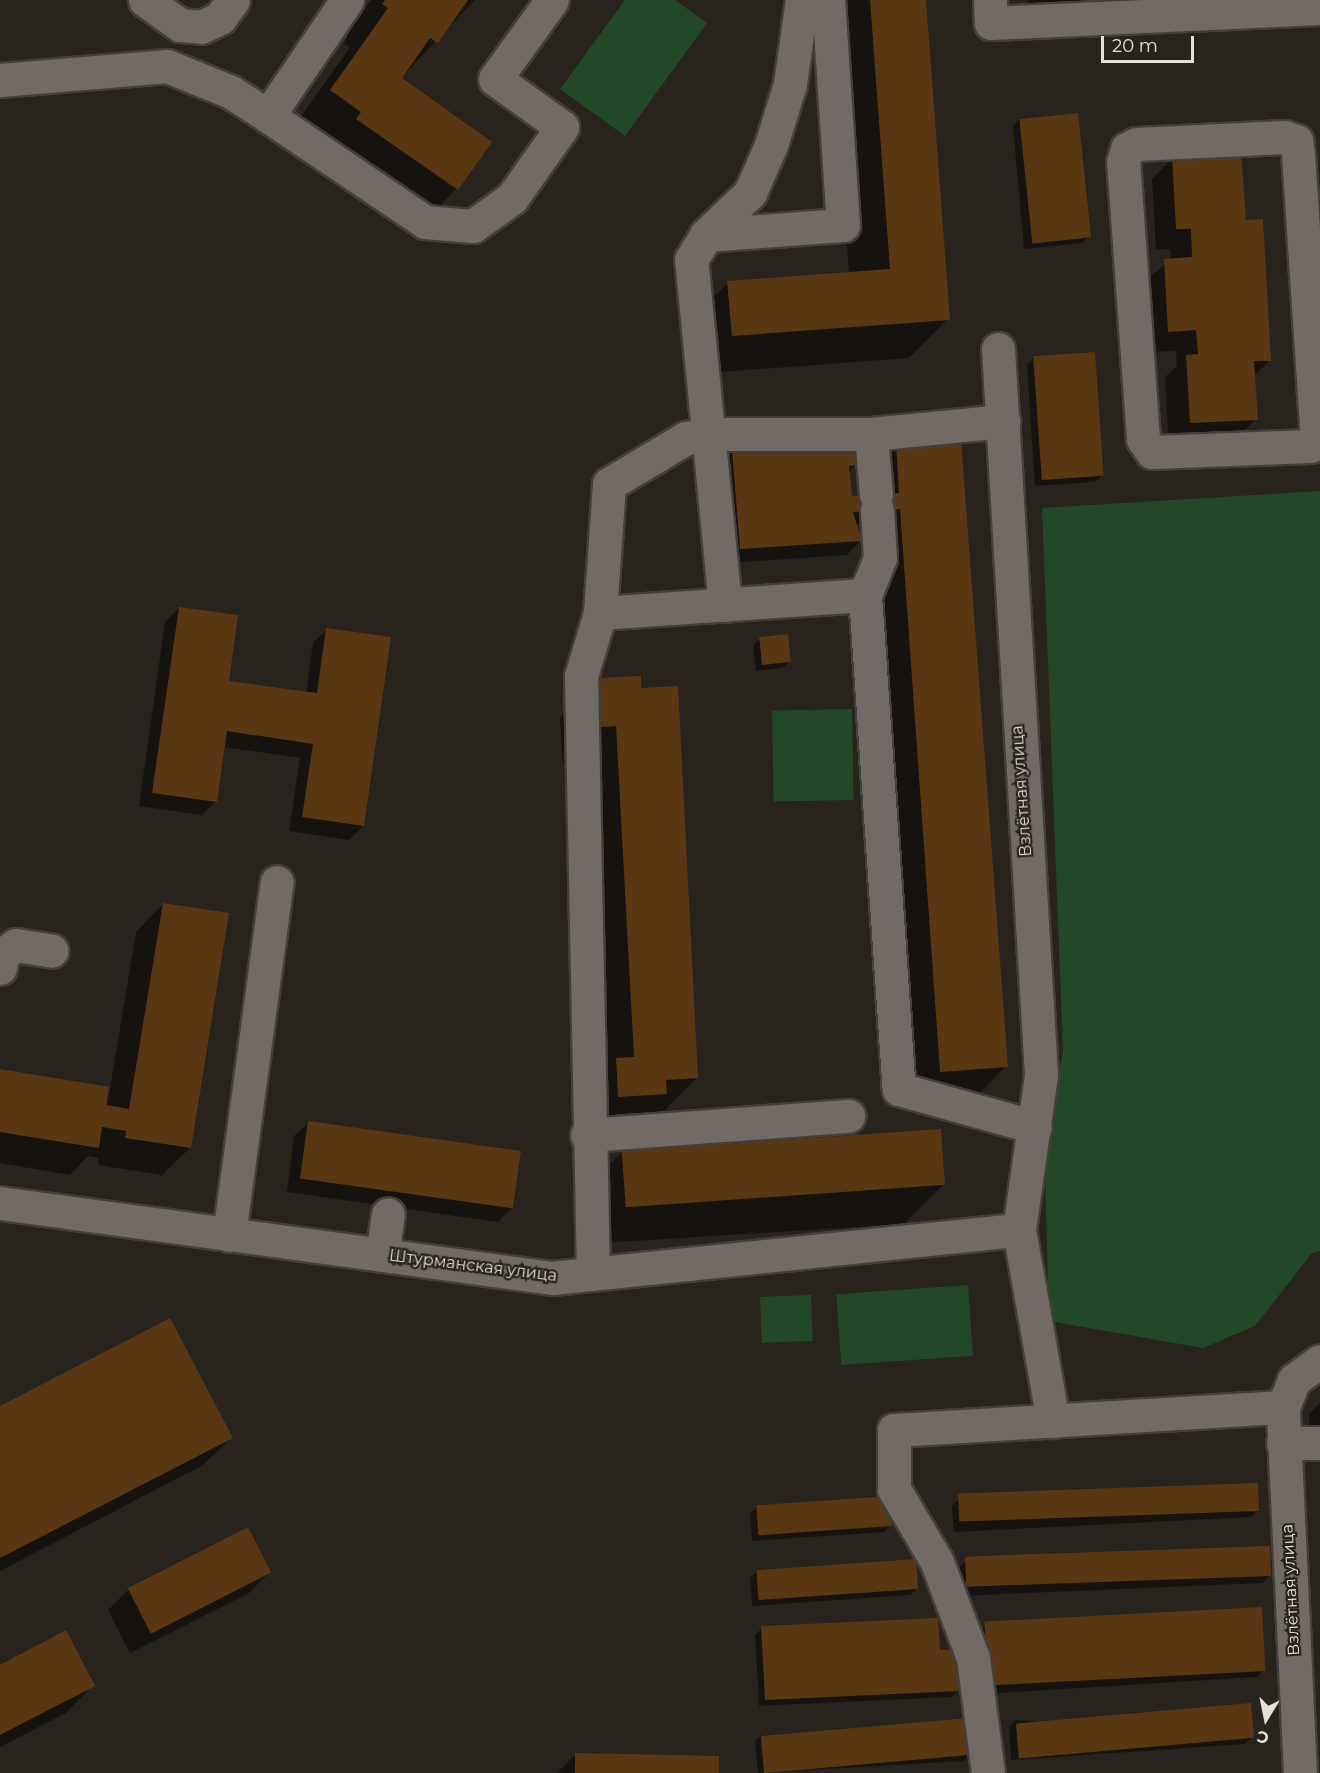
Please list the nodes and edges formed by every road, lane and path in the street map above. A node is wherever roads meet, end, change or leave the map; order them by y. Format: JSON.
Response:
{"nodes":[{"id":1,"x":145,"y":0,"type":"edge"},
{"id":2,"x":233,"y":0,"type":"edge"},
{"id":3,"x":347,"y":0,"type":"edge"},
{"id":4,"x":552,"y":0,"type":"edge"},
{"id":5,"x":802,"y":0,"type":"edge"},
{"id":6,"x":828,"y":0,"type":"edge"},
{"id":7,"x":1320,"y":8,"type":"edge"},
{"id":8,"x":990,"y":11,"type":"edge"},
{"id":9,"x":0,"y":80,"type":"edge"},
{"id":10,"x":268,"y":116,"type":"junction"},
{"id":11,"x":706,"y":236,"type":"junction"},
{"id":12,"x":1314,"y":288,"type":"edge"},
{"id":13,"x":998,"y":349,"type":"dead end"},
{"id":14,"x":1003,"y":421,"type":"junction"},
{"id":15,"x":711,"y":434,"type":"junction"},
{"id":16,"x":871,"y":434,"type":"junction"},
{"id":17,"x":865,"y":595,"type":"junction"},
{"id":18,"x":725,"y":605,"type":"junction"},
{"id":19,"x":600,"y":613,"type":"junction"},
{"id":20,"x":277,"y":882,"type":"dead end"},
{"id":21,"x":52,"y":951,"type":"dead end"},
{"id":22,"x":0,"y":968,"type":"edge"},
{"id":23,"x":848,"y":1116,"type":"dead end"},
{"id":24,"x":1035,"y":1127,"type":"junction"},
{"id":25,"x":587,"y":1135,"type":"junction"},
{"id":26,"x":0,"y":1203,"type":"edge"},
{"id":27,"x":388,"y":1214,"type":"dead end"},
{"id":28,"x":1019,"y":1230,"type":"junction"},
{"id":29,"x":229,"y":1234,"type":"junction"},
{"id":30,"x":382,"y":1255,"type":"junction"},
{"id":31,"x":592,"y":1274,"type":"junction"},
{"id":32,"x":1320,"y":1361,"type":"edge"},
{"id":33,"x":1283,"y":1407,"type":"junction"},
{"id":34,"x":1053,"y":1421,"type":"junction"},
{"id":35,"x":1283,"y":1443,"type":"junction"},
{"id":36,"x":1320,"y":1443,"type":"edge"},
{"id":37,"x":988,"y":1773,"type":"edge"},
{"id":38,"x":1300,"y":1773,"type":"edge"}],
"edges":[{"from":1,"to":2,"type":"street"},
{"from":3,"to":10,"type":"street"},
{"from":4,"to":10,"type":"street"},
{"from":5,"to":11,"type":"street"},
{"from":6,"to":11,"type":"street"},
{"from":7,"to":8,"type":"street"},
{"from":9,"to":10,"type":"street"},
{"from":11,"to":15,"type":"street"},
{"from":12,"to":12,"type":"street"},
{"from":13,"to":14,"type":"street","name":"Взлётная улица"},
{"from":14,"to":16,"type":"street"},
{"from":14,"to":24,"type":"street","name":"Взлётная улица"},
{"from":15,"to":16,"type":"street"},
{"from":15,"to":18,"type":"street"},
{"from":15,"to":19,"type":"street"},
{"from":16,"to":17,"type":"street"},
{"from":17,"to":18,"type":"street"},
{"from":17,"to":24,"type":"street"},
{"from":18,"to":19,"type":"street"},
{"from":19,"to":25,"type":"street"},
{"from":20,"to":29,"type":"street"},
{"from":21,"to":22,"type":"street"},
{"from":23,"to":25,"type":"street"},
{"from":24,"to":28,"type":"street","name":"Взлётная улица"},
{"from":25,"to":31,"type":"street"},
{"from":26,"to":29,"type":"street","name":"Штурманская улица"},
{"from":27,"to":30,"type":"street"},
{"from":28,"to":31,"type":"street","name":"Штурманская улица"},
{"from":28,"to":34,"type":"street","name":"Взлётная улица"},
{"from":29,"to":30,"type":"street","name":"Штурманская улица"},
{"from":30,"to":31,"type":"street","name":"Штурманская улица"},
{"from":32,"to":33,"type":"street"},
{"from":33,"to":34,"type":"street"},
{"from":33,"to":35,"type":"street","name":"Взлётная улица"},
{"from":34,"to":37,"type":"street"},
{"from":35,"to":36,"type":"street"},
{"from":35,"to":38,"type":"street","name":"Взлётная улица"}]}
